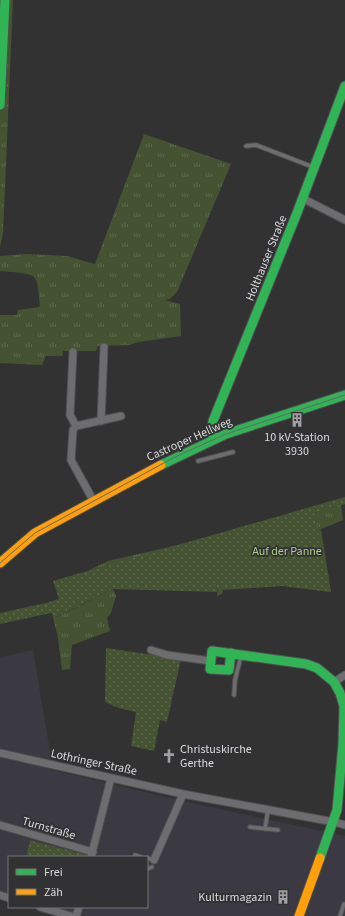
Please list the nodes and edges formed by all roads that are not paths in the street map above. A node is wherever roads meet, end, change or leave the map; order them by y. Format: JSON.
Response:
{"nodes":[{"id":1,"x":5,"y":0,"type":"edge"},
{"id":2,"x":345,"y":86,"type":"edge"},
{"id":3,"x":0,"y":105,"type":"edge"},
{"id":4,"x":246,"y":146,"type":"dead end"},
{"id":5,"x":314,"y":167,"type":"junction"},
{"id":6,"x":302,"y":198,"type":"junction"},
{"id":7,"x":345,"y":220,"type":"edge"},
{"id":8,"x":104,"y":347,"type":"dead end"},
{"id":9,"x":73,"y":352,"type":"dead end"},
{"id":10,"x":345,"y":395,"type":"edge"},
{"id":11,"x":121,"y":416,"type":"dead end"},
{"id":12,"x":101,"y":421,"type":"junction"},
{"id":13,"x":76,"y":426,"type":"junction"},
{"id":14,"x":214,"y":438,"type":"junction"},
{"id":15,"x":233,"y":452,"type":"dead end"},
{"id":16,"x":198,"y":461,"type":"dead end"},
{"id":17,"x":93,"y":500,"type":"junction"},
{"id":18,"x":0,"y":563,"type":"edge"},
{"id":19,"x":151,"y":650,"type":"dead end"},
{"id":20,"x":231,"y":653,"type":"junction"},
{"id":21,"x":241,"y":655,"type":"junction"},
{"id":22,"x":211,"y":661,"type":"junction"},
{"id":23,"x":345,"y":676,"type":"edge"},
{"id":24,"x":334,"y":682,"type":"junction"},
{"id":25,"x":234,"y":695,"type":"dead end"},
{"id":26,"x":344,"y":744,"type":"edge"},
{"id":27,"x":0,"y":753,"type":"edge"},
{"id":28,"x":111,"y":778,"type":"junction"},
{"id":29,"x":183,"y":794,"type":"junction"},
{"id":30,"x":268,"y":809,"type":"junction"},
{"id":31,"x":334,"y":822,"type":"junction"},
{"id":32,"x":0,"y":825,"type":"edge"},
{"id":33,"x":345,"y":825,"type":"edge"},
{"id":34,"x":250,"y":827,"type":"dead end"},
{"id":35,"x":265,"y":829,"type":"junction"},
{"id":36,"x":278,"y":830,"type":"dead end"},
{"id":37,"x":92,"y":854,"type":"edge"},
{"id":38,"x":135,"y":855,"type":"dead end"},
{"id":39,"x":138,"y":856,"type":"edge"},
{"id":40,"x":151,"y":862,"type":"edge"},
{"id":41,"x":344,"y":904,"type":"dead end"},
{"id":42,"x":43,"y":908,"type":"edge"},
{"id":43,"x":71,"y":916,"type":"edge"},
{"id":44,"x":299,"y":916,"type":"edge"},
{"id":45,"x":340,"y":916,"type":"edge"}],
"edges":[{"from":1,"to":3,"type":"street"},
{"from":2,"to":5,"type":"street","name":"Holthauser Straße"},
{"from":4,"to":5,"type":"lane"},
{"from":5,"to":6,"type":"street","name":"Holthauser Straße"},
{"from":6,"to":7,"type":"street"},
{"from":6,"to":14,"type":"street","name":"Holthauser Straße"},
{"from":8,"to":12,"type":"street"},
{"from":9,"to":13,"type":"street"},
{"from":10,"to":14,"type":"street","name":"Castroper Hellweg"},
{"from":11,"to":12,"type":"street"},
{"from":12,"to":13,"type":"street"},
{"from":13,"to":17,"type":"street"},
{"from":14,"to":17,"type":"street","name":"Castroper Hellweg"},
{"from":15,"to":16,"type":"lane"},
{"from":17,"to":18,"type":"street","name":"Castroper Hellweg"},
{"from":19,"to":22,"type":"street"},
{"from":20,"to":21,"type":"street"},
{"from":20,"to":22,"type":"street"},
{"from":20,"to":22,"type":"street"},
{"from":21,"to":24,"type":"street"},
{"from":21,"to":25,"type":"lane"},
{"from":23,"to":24,"type":"street"},
{"from":24,"to":26,"type":"street"},
{"from":26,"to":31,"type":"street"},
{"from":27,"to":28,"type":"street","name":"Lothringer Straße"},
{"from":28,"to":29,"type":"street","name":"Lothringer Straße"},
{"from":28,"to":37,"type":"street"},
{"from":29,"to":30,"type":"street","name":"Lothringer Straße"},
{"from":29,"to":40,"type":"street"},
{"from":30,"to":31,"type":"street","name":"Lothringer Straße"},
{"from":30,"to":35,"type":"lane"},
{"from":31,"to":33,"type":"street","name":"Lothringer Straße"},
{"from":31,"to":44,"type":"street"},
{"from":32,"to":37,"type":"street","name":"Turnstraße"},
{"from":34,"to":35,"type":"lane"},
{"from":35,"to":36,"type":"lane"},
{"from":38,"to":39,"type":"lane"},
{"from":41,"to":45,"type":"lane"},
{"from":42,"to":43,"type":"street"}]}
